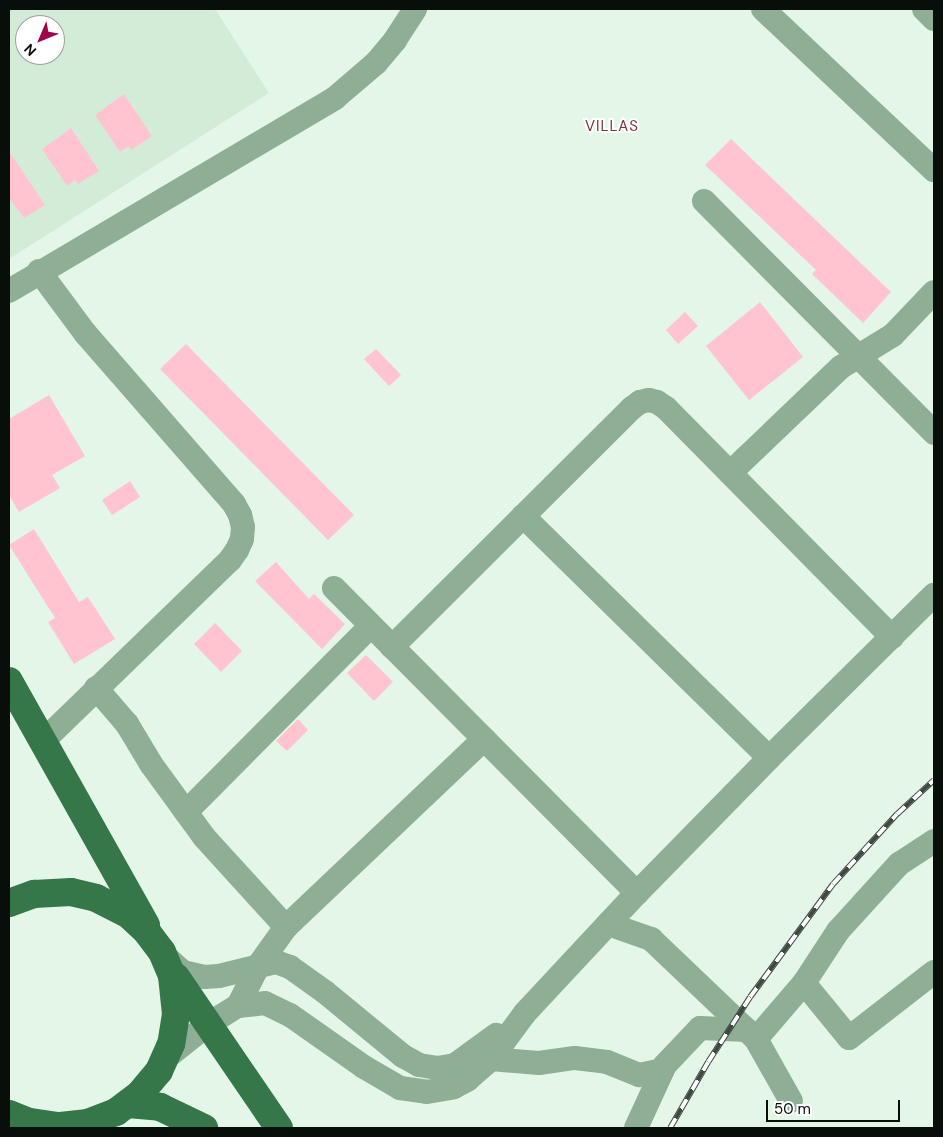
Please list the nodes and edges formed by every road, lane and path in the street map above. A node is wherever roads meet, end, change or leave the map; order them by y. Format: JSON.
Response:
{"nodes":[{"id":1,"x":415,"y":9,"type":"edge"},
{"id":2,"x":763,"y":9,"type":"edge"},
{"id":3,"x":924,"y":9,"type":"edge"},
{"id":4,"x":934,"y":19,"type":"edge"},
{"id":5,"x":934,"y":170,"type":"edge"},
{"id":6,"x":704,"y":201,"type":"dead end"},
{"id":7,"x":39,"y":271,"type":"junction"},
{"id":8,"x":9,"y":291,"type":"edge"},
{"id":9,"x":934,"y":292,"type":"edge"},
{"id":10,"x":858,"y":356,"type":"junction"},
{"id":11,"x":934,"y":433,"type":"edge"},
{"id":12,"x":730,"y":473,"type":"junction"},
{"id":13,"x":523,"y":516,"type":"junction"},
{"id":14,"x":334,"y":588,"type":"dead end"},
{"id":15,"x":934,"y":595,"type":"edge"},
{"id":16,"x":371,"y":626,"type":"junction"},
{"id":17,"x":892,"y":637,"type":"junction"},
{"id":18,"x":392,"y":647,"type":"junction"},
{"id":19,"x":9,"y":681,"type":"edge"},
{"id":20,"x":96,"y":688,"type":"junction"},
{"id":21,"x":484,"y":739,"type":"junction"},
{"id":22,"x":43,"y":740,"type":"junction"},
{"id":23,"x":769,"y":758,"type":"junction"},
{"id":24,"x":186,"y":812,"type":"junction"},
{"id":25,"x":934,"y":841,"type":"edge"},
{"id":26,"x":637,"y":894,"type":"junction"},
{"id":27,"x":9,"y":903,"type":"edge"},
{"id":28,"x":608,"y":924,"type":"junction"},
{"id":29,"x":286,"y":927,"type":"junction"},
{"id":30,"x":161,"y":953,"type":"junction"},
{"id":31,"x":258,"y":966,"type":"junction"},
{"id":32,"x":934,"y":974,"type":"edge"},
{"id":33,"x":804,"y":983,"type":"junction"},
{"id":34,"x":238,"y":1006,"type":"junction"},
{"id":35,"x":526,"y":1013,"type":"junction"},
{"id":36,"x":207,"y":1025,"type":"junction"},
{"id":37,"x":751,"y":1034,"type":"junction"},
{"id":38,"x":166,"y":1058,"type":"junction"},
{"id":39,"x":491,"y":1058,"type":"junction"},
{"id":40,"x":662,"y":1070,"type":"junction"},
{"id":41,"x":791,"y":1101,"type":"dead end"},
{"id":42,"x":128,"y":1104,"type":"junction"},
{"id":43,"x":15,"y":1119,"type":"edge"},
{"id":44,"x":73,"y":1127,"type":"edge"},
{"id":45,"x":204,"y":1128,"type":"edge"},
{"id":46,"x":279,"y":1128,"type":"edge"},
{"id":47,"x":636,"y":1128,"type":"edge"}],
"edges":[{"from":1,"to":7,"type":"street"},
{"from":2,"to":5,"type":"street"},
{"from":3,"to":4,"type":"street"},
{"from":6,"to":10,"type":"street"},
{"from":7,"to":8,"type":"street"},
{"from":7,"to":20,"type":"street"},
{"from":9,"to":10,"type":"street"},
{"from":10,"to":11,"type":"street"},
{"from":10,"to":12,"type":"street"},
{"from":12,"to":13,"type":"street"},
{"from":12,"to":17,"type":"street"},
{"from":13,"to":18,"type":"street"},
{"from":13,"to":23,"type":"street"},
{"from":14,"to":16,"type":"street"},
{"from":15,"to":17,"type":"street"},
{"from":16,"to":18,"type":"street"},
{"from":16,"to":24,"type":"street"},
{"from":17,"to":23,"type":"street"},
{"from":18,"to":21,"type":"street"},
{"from":19,"to":22,"type":"main road"},
{"from":20,"to":22,"type":"street"},
{"from":20,"to":24,"type":"street"},
{"from":21,"to":26,"type":"street"},
{"from":21,"to":29,"type":"street"},
{"from":22,"to":30,"type":"main road"},
{"from":23,"to":26,"type":"street"},
{"from":24,"to":29,"type":"street"},
{"from":25,"to":33,"type":"street"},
{"from":26,"to":28,"type":"street"},
{"from":27,"to":30,"type":"main road"},
{"from":28,"to":35,"type":"street"},
{"from":28,"to":37,"type":"street"},
{"from":29,"to":31,"type":"street"},
{"from":30,"to":31,"type":"street"},
{"from":30,"to":36,"type":"main road"},
{"from":30,"to":38,"type":"main road"},
{"from":31,"to":34,"type":"street"},
{"from":31,"to":35,"type":"street"},
{"from":32,"to":33,"type":"street"},
{"from":33,"to":37,"type":"street"},
{"from":34,"to":36,"type":"street"},
{"from":34,"to":39,"type":"street"},
{"from":35,"to":39,"type":"street"},
{"from":36,"to":38,"type":"street"},
{"from":36,"to":46,"type":"main road"},
{"from":37,"to":40,"type":"street"},
{"from":37,"to":41,"type":"street"},
{"from":38,"to":42,"type":"main road"},
{"from":39,"to":40,"type":"street"},
{"from":40,"to":47,"type":"street"},
{"from":42,"to":44,"type":"main road"},
{"from":42,"to":45,"type":"main road"},
{"from":43,"to":44,"type":"main road"}]}
